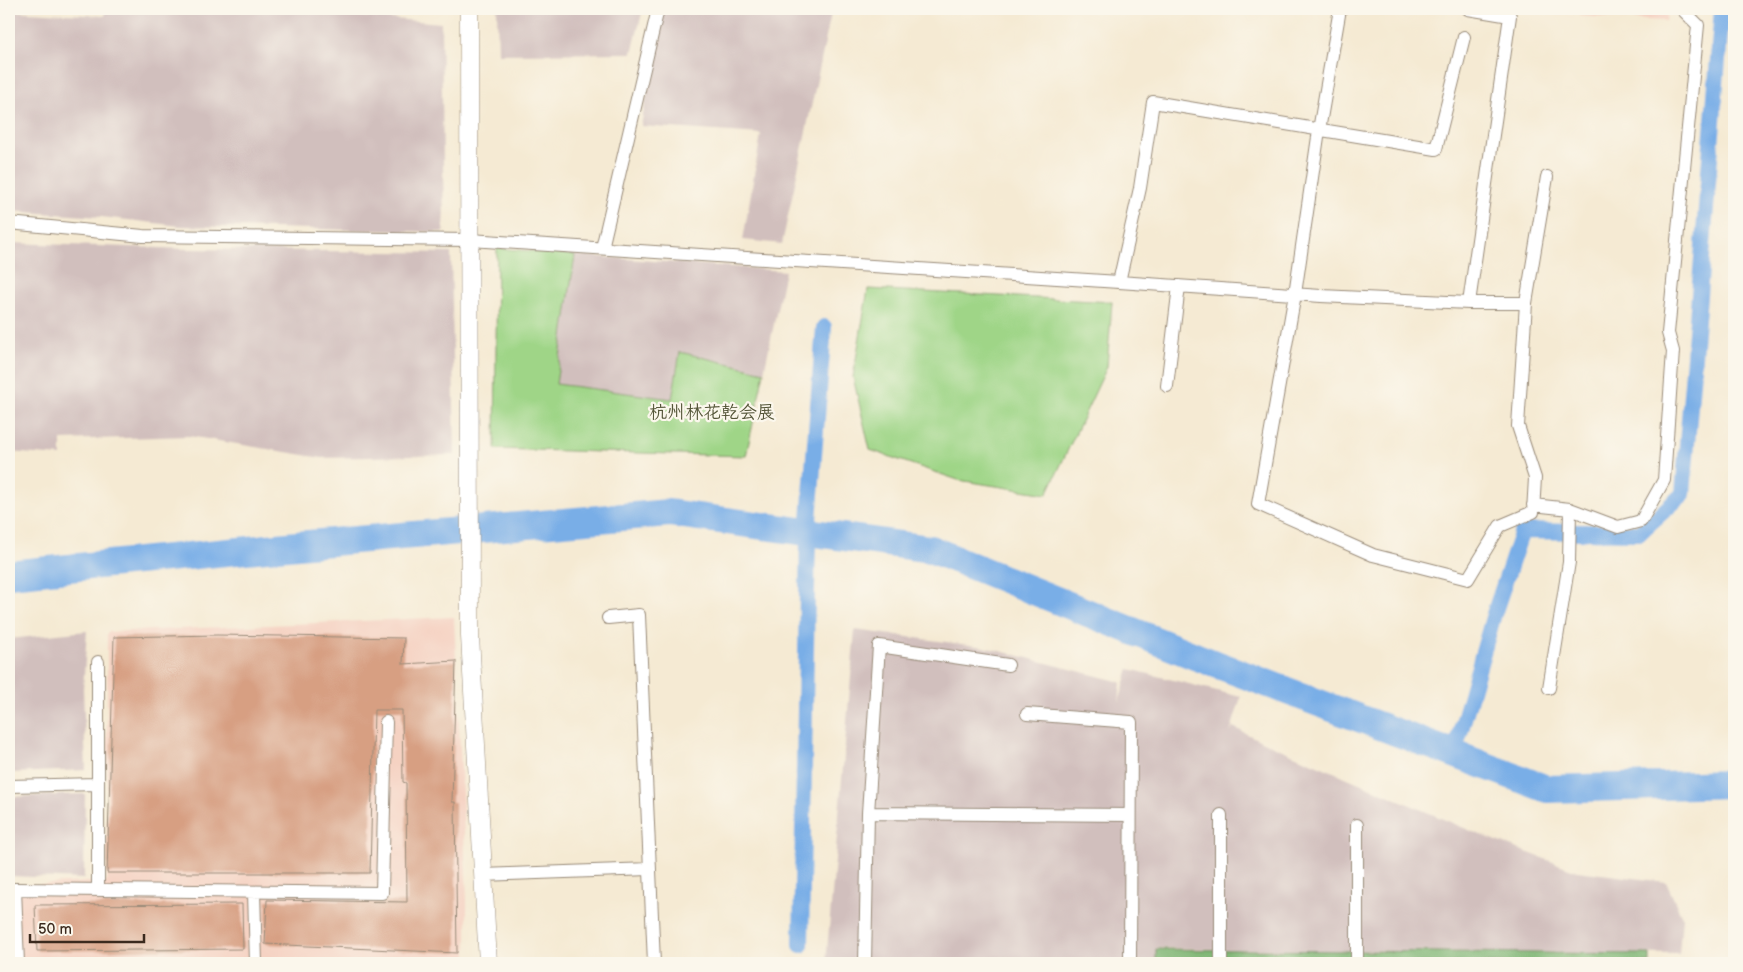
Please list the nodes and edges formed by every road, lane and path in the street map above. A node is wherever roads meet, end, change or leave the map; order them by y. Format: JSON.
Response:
{"nodes":[{"id":1,"x":469,"y":9,"type":"edge"},
{"id":2,"x":658,"y":9,"type":"edge"},
{"id":3,"x":1340,"y":9,"type":"edge"},
{"id":4,"x":1468,"y":9,"type":"edge"},
{"id":5,"x":1682,"y":9,"type":"edge"},
{"id":6,"x":1464,"y":37,"type":"dead end"},
{"id":7,"x":1319,"y":130,"type":"junction"},
{"id":8,"x":1547,"y":176,"type":"dead end"},
{"id":9,"x":9,"y":223,"type":"edge"},
{"id":10,"x":470,"y":240,"type":"junction"},
{"id":11,"x":602,"y":248,"type":"junction"},
{"id":12,"x":1119,"y":282,"type":"junction"},
{"id":13,"x":1179,"y":286,"type":"junction"},
{"id":14,"x":1295,"y":294,"type":"junction"},
{"id":15,"x":1469,"y":302,"type":"junction"},
{"id":16,"x":1526,"y":302,"type":"junction"},
{"id":17,"x":1167,"y":386,"type":"dead end"},
{"id":18,"x":1534,"y":505,"type":"junction"},
{"id":19,"x":1570,"y":508,"type":"junction"},
{"id":20,"x":608,"y":618,"type":"dead end"},
{"id":21,"x":98,"y":662,"type":"dead end"},
{"id":22,"x":1008,"y":665,"type":"dead end"},
{"id":23,"x":1550,"y":688,"type":"dead end"},
{"id":24,"x":1027,"y":714,"type":"dead end"},
{"id":25,"x":386,"y":722,"type":"dead end"},
{"id":26,"x":98,"y":784,"type":"junction"},
{"id":27,"x":9,"y":786,"type":"edge"},
{"id":28,"x":868,"y":813,"type":"junction"},
{"id":29,"x":1130,"y":815,"type":"junction"},
{"id":30,"x":1221,"y":815,"type":"dead end"},
{"id":31,"x":1357,"y":825,"type":"dead end"},
{"id":32,"x":650,"y":869,"type":"junction"},
{"id":33,"x":483,"y":875,"type":"junction"},
{"id":34,"x":12,"y":889,"type":"edge"},
{"id":35,"x":98,"y":890,"type":"junction"},
{"id":36,"x":254,"y":892,"type":"junction"},
{"id":37,"x":18,"y":963,"type":"edge"},
{"id":38,"x":256,"y":963,"type":"edge"},
{"id":39,"x":488,"y":963,"type":"edge"},
{"id":40,"x":654,"y":963,"type":"edge"},
{"id":41,"x":865,"y":963,"type":"edge"},
{"id":42,"x":1130,"y":963,"type":"edge"},
{"id":43,"x":1221,"y":963,"type":"edge"},
{"id":44,"x":1357,"y":963,"type":"edge"}],
"edges":[{"from":1,"to":10,"type":"street"},
{"from":2,"to":11,"type":"street"},
{"from":3,"to":7,"type":"street"},
{"from":4,"to":15,"type":"street"},
{"from":5,"to":19,"type":"street"},
{"from":6,"to":7,"type":"street"},
{"from":7,"to":12,"type":"street"},
{"from":7,"to":14,"type":"street"},
{"from":8,"to":16,"type":"street"},
{"from":9,"to":10,"type":"street"},
{"from":10,"to":11,"type":"street"},
{"from":10,"to":33,"type":"street"},
{"from":11,"to":12,"type":"street"},
{"from":12,"to":13,"type":"street"},
{"from":13,"to":14,"type":"street"},
{"from":13,"to":17,"type":"street"},
{"from":14,"to":15,"type":"street"},
{"from":14,"to":18,"type":"street"},
{"from":15,"to":16,"type":"street"},
{"from":16,"to":18,"type":"street"},
{"from":18,"to":19,"type":"street"},
{"from":19,"to":23,"type":"street"},
{"from":20,"to":32,"type":"street"},
{"from":21,"to":26,"type":"street"},
{"from":22,"to":28,"type":"street"},
{"from":24,"to":29,"type":"street"},
{"from":25,"to":36,"type":"street"},
{"from":26,"to":27,"type":"street"},
{"from":26,"to":35,"type":"street"},
{"from":28,"to":29,"type":"street"},
{"from":28,"to":41,"type":"street"},
{"from":29,"to":42,"type":"street"},
{"from":30,"to":43,"type":"street"},
{"from":31,"to":44,"type":"street"},
{"from":32,"to":33,"type":"street"},
{"from":32,"to":40,"type":"street"},
{"from":33,"to":39,"type":"street"},
{"from":34,"to":35,"type":"street"},
{"from":34,"to":37,"type":"street"},
{"from":35,"to":36,"type":"street"},
{"from":36,"to":38,"type":"street"}]}
